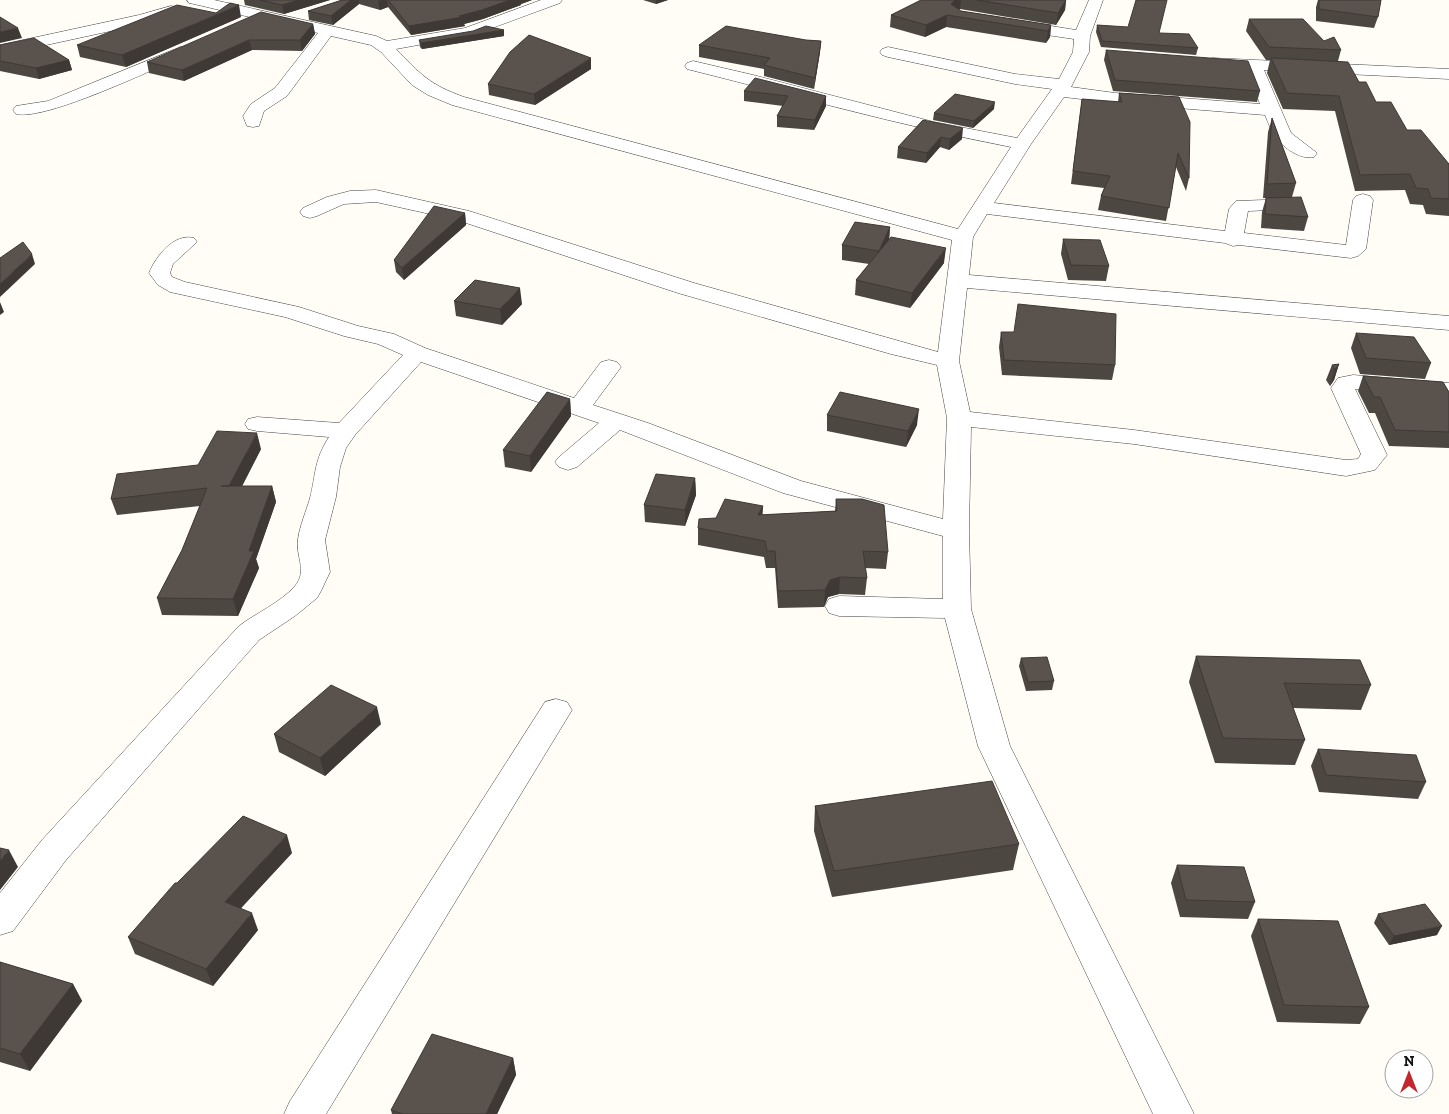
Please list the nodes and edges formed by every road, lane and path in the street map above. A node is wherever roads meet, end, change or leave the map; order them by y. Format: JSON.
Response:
{"nodes":[{"id":1,"x":195,"y":0,"type":"edge"},
{"id":2,"x":555,"y":0,"type":"edge"},
{"id":3,"x":1091,"y":0,"type":"edge"},
{"id":4,"x":313,"y":12,"type":"edge"},
{"id":5,"x":260,"y":16,"type":"junction"},
{"id":6,"x":284,"y":21,"type":"junction"},
{"id":7,"x":997,"y":22,"type":"edge"},
{"id":8,"x":235,"y":27,"type":"edge"},
{"id":9,"x":327,"y":31,"type":"junction"},
{"id":10,"x":194,"y":46,"type":"edge"},
{"id":11,"x":385,"y":46,"type":"junction"},
{"id":12,"x":1087,"y":47,"type":"junction"},
{"id":13,"x":0,"y":50,"type":"edge"},
{"id":14,"x":888,"y":52,"type":"dead end"},
{"id":15,"x":1199,"y":62,"type":"edge"},
{"id":16,"x":693,"y":66,"type":"dead end"},
{"id":17,"x":1254,"y":66,"type":"junction"},
{"id":18,"x":1449,"y":74,"type":"edge"},
{"id":19,"x":1061,"y":88,"type":"junction"},
{"id":20,"x":22,"y":110,"type":"dead end"},
{"id":21,"x":1271,"y":110,"type":"junction"},
{"id":22,"x":253,"y":122,"type":"dead end"},
{"id":23,"x":1022,"y":144,"type":"junction"},
{"id":24,"x":1308,"y":152,"type":"dead end"},
{"id":25,"x":1364,"y":200,"type":"dead end"},
{"id":26,"x":1293,"y":206,"type":"edge"},
{"id":27,"x":983,"y":208,"type":"junction"},
{"id":28,"x":310,"y":212,"type":"dead end"},
{"id":29,"x":963,"y":237,"type":"junction"},
{"id":30,"x":1233,"y":240,"type":"junction"},
{"id":31,"x":187,"y":242,"type":"dead end"},
{"id":32,"x":959,"y":281,"type":"junction"},
{"id":33,"x":1449,"y":323,"type":"edge"},
{"id":34,"x":417,"y":353,"type":"junction"},
{"id":35,"x":948,"y":361,"type":"junction"},
{"id":36,"x":609,"y":367,"type":"dead end"},
{"id":37,"x":1449,"y":390,"type":"edge"},
{"id":38,"x":579,"y":407,"type":"junction"},
{"id":39,"x":959,"y":418,"type":"junction"},
{"id":40,"x":616,"y":421,"type":"junction"},
{"id":41,"x":257,"y":424,"type":"dead end"},
{"id":42,"x":346,"y":431,"type":"junction"},
{"id":43,"x":568,"y":462,"type":"dead end"},
{"id":44,"x":956,"y":531,"type":"junction"},
{"id":45,"x":839,"y":606,"type":"dead end"},
{"id":46,"x":957,"y":609,"type":"junction"},
{"id":47,"x":556,"y":710,"type":"dead end"},
{"id":48,"x":0,"y":920,"type":"edge"},
{"id":49,"x":304,"y":1114,"type":"edge"},
{"id":50,"x":1174,"y":1114,"type":"edge"}],
"edges":[{"from":1,"to":5,"type":"street"},
{"from":1,"to":13,"type":"street"},
{"from":2,"to":11,"type":"street"},
{"from":3,"to":12,"type":"street"},
{"from":4,"to":6,"type":"street"},
{"from":5,"to":6,"type":"street"},
{"from":5,"to":8,"type":"street"},
{"from":6,"to":9,"type":"street"},
{"from":7,"to":12,"type":"street"},
{"from":9,"to":11,"type":"street"},
{"from":9,"to":22,"type":"street"},
{"from":10,"to":20,"type":"street"},
{"from":11,"to":29,"type":"street"},
{"from":12,"to":19,"type":"street"},
{"from":14,"to":19,"type":"street"},
{"from":15,"to":17,"type":"street"},
{"from":16,"to":23,"type":"street"},
{"from":17,"to":18,"type":"street"},
{"from":17,"to":21,"type":"street"},
{"from":19,"to":21,"type":"street"},
{"from":19,"to":23,"type":"street"},
{"from":21,"to":24,"type":"street"},
{"from":23,"to":27,"type":"street"},
{"from":25,"to":30,"type":"street"},
{"from":26,"to":30,"type":"street"},
{"from":27,"to":29,"type":"street"},
{"from":27,"to":30,"type":"street"},
{"from":28,"to":35,"type":"street"},
{"from":29,"to":32,"type":"street"},
{"from":31,"to":34,"type":"street"},
{"from":32,"to":33,"type":"street"},
{"from":32,"to":35,"type":"street"},
{"from":34,"to":38,"type":"street"},
{"from":34,"to":42,"type":"street"},
{"from":35,"to":39,"type":"street"},
{"from":36,"to":38,"type":"street"},
{"from":37,"to":39,"type":"street"},
{"from":38,"to":40,"type":"street"},
{"from":39,"to":44,"type":"street"},
{"from":40,"to":43,"type":"street"},
{"from":40,"to":44,"type":"street"},
{"from":41,"to":42,"type":"street"},
{"from":42,"to":48,"type":"street"},
{"from":44,"to":46,"type":"street"},
{"from":45,"to":46,"type":"street"},
{"from":46,"to":50,"type":"street"},
{"from":47,"to":49,"type":"street"}]}
